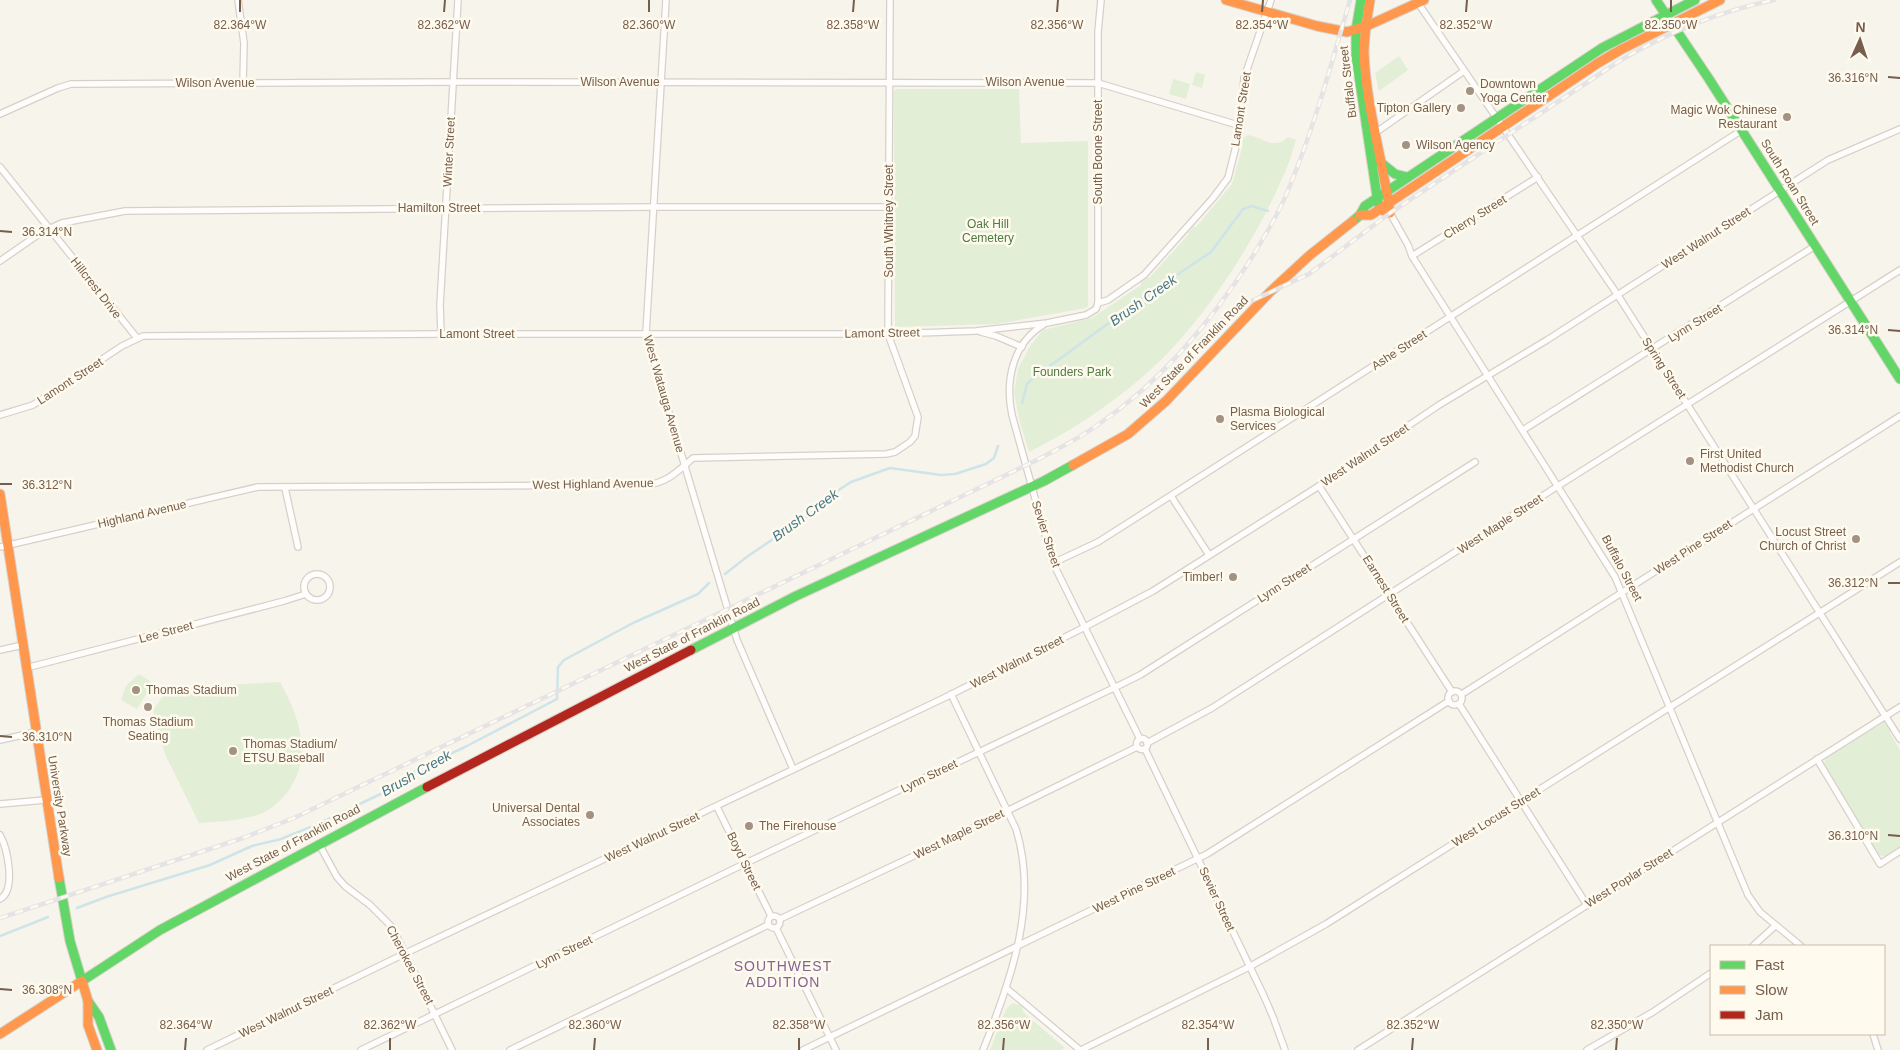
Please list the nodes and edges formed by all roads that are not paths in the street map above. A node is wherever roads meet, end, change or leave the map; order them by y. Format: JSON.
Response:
{"nodes":[{"id":1,"x":238,"y":0,"type":"edge"},
{"id":2,"x":458,"y":0,"type":"edge"},
{"id":3,"x":666,"y":0,"type":"edge"},
{"id":4,"x":890,"y":0,"type":"edge"},
{"id":5,"x":1102,"y":0,"type":"edge"},
{"id":6,"x":1226,"y":0,"type":"edge"},
{"id":7,"x":1271,"y":0,"type":"edge"},
{"id":8,"x":1361,"y":0,"type":"edge"},
{"id":9,"x":1370,"y":0,"type":"edge"},
{"id":10,"x":1656,"y":0,"type":"edge"},
{"id":11,"x":1695,"y":0,"type":"edge"},
{"id":12,"x":1720,"y":0,"type":"edge"},
{"id":13,"x":1421,"y":1,"type":"edge"},
{"id":14,"x":1266,"y":12,"type":"junction"},
{"id":15,"x":1665,"y":15,"type":"junction"},
{"id":16,"x":1672,"y":24,"type":"junction"},
{"id":17,"x":1360,"y":29,"type":"junction"},
{"id":18,"x":1464,"y":71,"type":"junction"},
{"id":19,"x":453,"y":82,"type":"junction"},
{"id":20,"x":661,"y":82,"type":"junction"},
{"id":21,"x":889,"y":82,"type":"junction"},
{"id":22,"x":1098,"y":82,"type":"junction"},
{"id":23,"x":243,"y":83,"type":"junction"},
{"id":24,"x":0,"y":114,"type":"edge"},
{"id":25,"x":1499,"y":123,"type":"junction"},
{"id":26,"x":1240,"y":126,"type":"junction"},
{"id":27,"x":1742,"y":130,"type":"junction"},
{"id":28,"x":1900,"y":130,"type":"edge"},
{"id":29,"x":1375,"y":133,"type":"junction"},
{"id":30,"x":1380,"y":162,"type":"junction"},
{"id":31,"x":0,"y":166,"type":"edge"},
{"id":32,"x":1407,"y":177,"type":"junction"},
{"id":33,"x":1538,"y":177,"type":"junction"},
{"id":34,"x":1780,"y":190,"type":"junction"},
{"id":35,"x":1386,"y":191,"type":"junction"},
{"id":36,"x":1377,"y":198,"type":"junction"},
{"id":37,"x":1389,"y":202,"type":"junction"},
{"id":38,"x":654,"y":207,"type":"junction"},
{"id":39,"x":890,"y":207,"type":"junction"},
{"id":40,"x":446,"y":208,"type":"junction"},
{"id":41,"x":1379,"y":209,"type":"junction"},
{"id":42,"x":1390,"y":213,"type":"junction"},
{"id":43,"x":1360,"y":215,"type":"junction"},
{"id":44,"x":50,"y":228,"type":"junction"},
{"id":45,"x":1578,"y":236,"type":"junction"},
{"id":46,"x":1815,"y":246,"type":"junction"},
{"id":47,"x":1412,"y":256,"type":"junction"},
{"id":48,"x":0,"y":261,"type":"edge"},
{"id":49,"x":1900,"y":270,"type":"edge"},
{"id":50,"x":1617,"y":294,"type":"junction"},
{"id":51,"x":1850,"y":302,"type":"junction"},
{"id":52,"x":1098,"y":303,"type":"junction"},
{"id":53,"x":1450,"y":316,"type":"junction"},
{"id":54,"x":1047,"y":323,"type":"junction"},
{"id":55,"x":976,"y":331,"type":"junction"},
{"id":56,"x":646,"y":333,"type":"junction"},
{"id":57,"x":441,"y":334,"type":"junction"},
{"id":58,"x":888,"y":334,"type":"junction"},
{"id":59,"x":136,"y":338,"type":"junction"},
{"id":60,"x":1022,"y":347,"type":"junction"},
{"id":61,"x":1652,"y":350,"type":"junction"},
{"id":62,"x":1488,"y":376,"type":"junction"},
{"id":63,"x":1900,"y":379,"type":"edge"},
{"id":64,"x":1688,"y":405,"type":"junction"},
{"id":65,"x":0,"y":415,"type":"edge"},
{"id":66,"x":1900,"y":416,"type":"edge"},
{"id":67,"x":1523,"y":430,"type":"junction"},
{"id":68,"x":915,"y":436,"type":"joint"},
{"id":69,"x":1475,"y":462,"type":"dead end"},
{"id":70,"x":685,"y":465,"type":"junction"},
{"id":71,"x":1031,"y":486,"type":"junction"},
{"id":72,"x":1319,"y":486,"type":"junction"},
{"id":73,"x":1558,"y":486,"type":"junction"},
{"id":74,"x":285,"y":488,"type":"junction"},
{"id":75,"x":0,"y":494,"type":"edge"},
{"id":76,"x":1171,"y":496,"type":"junction"},
{"id":77,"x":1752,"y":509,"type":"junction"},
{"id":78,"x":1354,"y":538,"type":"junction"},
{"id":79,"x":4,"y":546,"type":"edge"},
{"id":80,"x":298,"y":547,"type":"dead end"},
{"id":81,"x":1209,"y":556,"type":"junction"},
{"id":82,"x":1900,"y":562,"type":"edge"},
{"id":83,"x":1053,"y":564,"type":"junction"},
{"id":84,"x":1623,"y":592,"type":"junction"},
{"id":85,"x":306,"y":594,"type":"junction"},
{"id":86,"x":1390,"y":595,"type":"junction"},
{"id":87,"x":1820,"y":613,"type":"junction"},
{"id":88,"x":1085,"y":627,"type":"junction"},
{"id":89,"x":733,"y":628,"type":"junction"},
{"id":90,"x":22,"y":645,"type":"junction"},
{"id":91,"x":0,"y":650,"type":"edge"},
{"id":92,"x":26,"y":668,"type":"junction"},
{"id":93,"x":1115,"y":687,"type":"junction"},
{"id":94,"x":1452,"y":692,"type":"junction"},
{"id":95,"x":951,"y":694,"type":"junction"},
{"id":96,"x":1462,"y":694,"type":"junction"},
{"id":97,"x":1449,"y":701,"type":"junction"},
{"id":98,"x":1459,"y":704,"type":"junction"},
{"id":99,"x":1671,"y":707,"type":"junction"},
{"id":100,"x":1900,"y":707,"type":"edge"},
{"id":101,"x":1886,"y":716,"type":"junction"},
{"id":102,"x":36,"y":732,"type":"junction"},
{"id":103,"x":1140,"y":738,"type":"junction"},
{"id":104,"x":1900,"y":739,"type":"edge"},
{"id":105,"x":0,"y":740,"type":"edge"},
{"id":106,"x":1147,"y":743,"type":"junction"},
{"id":107,"x":1137,"y":748,"type":"junction"},
{"id":108,"x":1145,"y":749,"type":"junction"},
{"id":109,"x":979,"y":752,"type":"junction"},
{"id":110,"x":1817,"y":760,"type":"junction"},
{"id":111,"x":793,"y":769,"type":"junction"},
{"id":112,"x":45,"y":800,"type":"junction"},
{"id":113,"x":1522,"y":801,"type":"junction"},
{"id":114,"x":0,"y":804,"type":"edge"},
{"id":115,"x":717,"y":807,"type":"junction"},
{"id":116,"x":1008,"y":810,"type":"junction"},
{"id":117,"x":1718,"y":822,"type":"junction"},
{"id":118,"x":0,"y":835,"type":"edge"},
{"id":119,"x":318,"y":844,"type":"junction"},
{"id":120,"x":1900,"y":851,"type":"edge"},
{"id":121,"x":1198,"y":859,"type":"junction"},
{"id":122,"x":746,"y":863,"type":"junction"},
{"id":123,"x":0,"y":899,"type":"edge"},
{"id":124,"x":1587,"y":905,"type":"junction"},
{"id":125,"x":771,"y":916,"type":"junction"},
{"id":126,"x":780,"y":919,"type":"junction"},
{"id":127,"x":768,"y":925,"type":"junction"},
{"id":128,"x":1775,"y":926,"type":"junction"},
{"id":129,"x":776,"y":928,"type":"junction"},
{"id":130,"x":1754,"y":945,"type":"edge"},
{"id":131,"x":1801,"y":945,"type":"edge"},
{"id":132,"x":1016,"y":946,"type":"junction"},
{"id":133,"x":406,"y":954,"type":"junction"},
{"id":134,"x":1249,"y":967,"type":"junction"},
{"id":135,"x":1710,"y":975,"type":"edge"},
{"id":136,"x":82,"y":981,"type":"junction"},
{"id":137,"x":1006,"y":988,"type":"junction"},
{"id":138,"x":88,"y":1001,"type":"junction"},
{"id":139,"x":435,"y":1015,"type":"junction"},
{"id":140,"x":0,"y":1034,"type":"edge"},
{"id":141,"x":1873,"y":1035,"type":"edge"},
{"id":142,"x":830,"y":1037,"type":"junction"},
{"id":143,"x":97,"y":1050,"type":"edge"},
{"id":144,"x":111,"y":1050,"type":"edge"},
{"id":145,"x":207,"y":1050,"type":"edge"},
{"id":146,"x":361,"y":1050,"type":"edge"},
{"id":147,"x":452,"y":1050,"type":"edge"},
{"id":148,"x":510,"y":1050,"type":"edge"},
{"id":149,"x":803,"y":1050,"type":"edge"},
{"id":150,"x":836,"y":1050,"type":"edge"},
{"id":151,"x":983,"y":1050,"type":"edge"},
{"id":152,"x":1080,"y":1050,"type":"edge"},
{"id":153,"x":1285,"y":1050,"type":"edge"},
{"id":154,"x":1358,"y":1050,"type":"edge"},
{"id":155,"x":1587,"y":1050,"type":"edge"},
{"id":156,"x":1878,"y":1050,"type":"edge"}],
"edges":[{"from":1,"to":23,"type":"street"},
{"from":2,"to":19,"type":"street","name":"Winter Street"},
{"from":3,"to":20,"type":"street","name":"West Watauga Avenue"},
{"from":4,"to":21,"type":"street","name":"South Whitney Street"},
{"from":5,"to":22,"type":"street","name":"South Boone Street"},
{"from":6,"to":14,"type":"main road"},
{"from":7,"to":14,"type":"street","name":"Lamont Street"},
{"from":8,"to":17,"type":"main road","name":"Buffalo Street"},
{"from":9,"to":17,"type":"main road","name":"Buffalo Street"},
{"from":10,"to":15,"type":"main road","name":"South Roan Street"},
{"from":11,"to":15,"type":"main road","name":"West State of Franklin Road"},
{"from":12,"to":16,"type":"main road","name":"West State of Franklin Road"},
{"from":13,"to":17,"type":"main road"},
{"from":13,"to":18,"type":"street","name":"Spring Street"},
{"from":14,"to":17,"type":"main road"},
{"from":14,"to":26,"type":"street","name":"Lamont Street"},
{"from":15,"to":16,"type":"main road","name":"South Roan Street"},
{"from":15,"to":25,"type":"main road","name":"West State of Franklin Road"},
{"from":16,"to":25,"type":"main road","name":"West State of Franklin Road"},
{"from":16,"to":27,"type":"main road","name":"South Roan Street"},
{"from":17,"to":29,"type":"main road","name":"Buffalo Street"},
{"from":17,"to":36,"type":"main road","name":"Buffalo Street"},
{"from":18,"to":25,"type":"street","name":"Spring Street"},
{"from":18,"to":29,"type":"street"},
{"from":19,"to":20,"type":"street","name":"Wilson Avenue"},
{"from":19,"to":23,"type":"street","name":"Wilson Avenue"},
{"from":19,"to":40,"type":"street","name":"Winter Street"},
{"from":20,"to":21,"type":"street","name":"Wilson Avenue"},
{"from":20,"to":38,"type":"street","name":"West Watauga Avenue"},
{"from":21,"to":22,"type":"street","name":"Wilson Avenue"},
{"from":21,"to":39,"type":"street","name":"South Whitney Street"},
{"from":22,"to":26,"type":"street","name":"Wilson Avenue"},
{"from":22,"to":52,"type":"street","name":"South Boone Street"},
{"from":23,"to":24,"type":"street","name":"Wilson Avenue"},
{"from":25,"to":32,"type":"main road","name":"West State of Franklin Road"},
{"from":25,"to":33,"type":"street","name":"Spring Street"},
{"from":25,"to":37,"type":"main road","name":"West State of Franklin Road"},
{"from":26,"to":52,"type":"street","name":"Lamont Street"},
{"from":27,"to":34,"type":"main road","name":"South Roan Street"},
{"from":27,"to":45,"type":"street","name":"Ashe Street"},
{"from":28,"to":34,"type":"street","name":"West Walnut Street"},
{"from":29,"to":30,"type":"main road","name":"Buffalo Street"},
{"from":30,"to":32,"type":"main road"},
{"from":30,"to":35,"type":"main road","name":"Buffalo Street"},
{"from":31,"to":44,"type":"street","name":"Hillcrest Drive"},
{"from":32,"to":35,"type":"main road","name":"West State of Franklin Road"},
{"from":33,"to":45,"type":"street","name":"Spring Street"},
{"from":33,"to":47,"type":"street","name":"Cherry Street"},
{"from":34,"to":46,"type":"main road","name":"South Roan Street"},
{"from":34,"to":50,"type":"street","name":"West Walnut Street"},
{"from":35,"to":36,"type":"main road","name":"West State of Franklin Road"},
{"from":35,"to":37,"type":"main road","name":"Buffalo Street"},
{"from":36,"to":41,"type":"main road","name":"Buffalo Street"},
{"from":36,"to":43,"type":"main road","name":"West State of Franklin Road"},
{"from":37,"to":41,"type":"main road","name":"West State of Franklin Road"},
{"from":37,"to":42,"type":"main road","name":"Buffalo Street"},
{"from":38,"to":39,"type":"street","name":"Hamilton Street"},
{"from":38,"to":40,"type":"street","name":"Hamilton Street"},
{"from":38,"to":56,"type":"street","name":"West Watauga Avenue"},
{"from":39,"to":58,"type":"street","name":"South Whitney Street"},
{"from":40,"to":44,"type":"street","name":"Hamilton Street"},
{"from":40,"to":57,"type":"street","name":"Winter Street"},
{"from":41,"to":42,"type":"main road"},
{"from":41,"to":43,"type":"main road","name":"West State of Franklin Road"},
{"from":42,"to":47,"type":"street","name":"Buffalo Street"},
{"from":43,"to":71,"type":"main road","name":"West State of Franklin Road"},
{"from":44,"to":48,"type":"street","name":"Hamilton Street"},
{"from":44,"to":59,"type":"street","name":"Hillcrest Drive"},
{"from":45,"to":50,"type":"street","name":"Spring Street"},
{"from":45,"to":53,"type":"street","name":"Ashe Street"},
{"from":46,"to":51,"type":"main road","name":"South Roan Street"},
{"from":46,"to":61,"type":"street","name":"Lynn Street"},
{"from":47,"to":53,"type":"street","name":"Buffalo Street"},
{"from":49,"to":51,"type":"street","name":"West Maple Street"},
{"from":50,"to":61,"type":"street","name":"Spring Street"},
{"from":50,"to":62,"type":"street","name":"West Walnut Street"},
{"from":51,"to":63,"type":"main road","name":"South Roan Street"},
{"from":51,"to":64,"type":"street","name":"West Maple Street"},
{"from":52,"to":54,"type":"street","name":"Lamont Street"},
{"from":53,"to":62,"type":"street","name":"Buffalo Street"},
{"from":53,"to":76,"type":"street","name":"Ashe Street"},
{"from":54,"to":55,"type":"street","name":"Lamont Street"},
{"from":54,"to":60,"type":"street","name":"Lamont Street"},
{"from":55,"to":58,"type":"street","name":"Lamont Street"},
{"from":55,"to":60,"type":"street","name":"Lamont Street"},
{"from":56,"to":57,"type":"street","name":"Lamont Street"},
{"from":56,"to":58,"type":"street","name":"Lamont Street"},
{"from":56,"to":70,"type":"street","name":"West Watauga Avenue"},
{"from":57,"to":59,"type":"street","name":"Lamont Street"},
{"from":58,"to":68,"type":"street","name":"South Whitney Street"},
{"from":59,"to":65,"type":"street","name":"Lamont Street"},
{"from":60,"to":71,"type":"street","name":"Sevier Street"},
{"from":61,"to":64,"type":"street","name":"Spring Street"},
{"from":61,"to":67,"type":"street","name":"Lynn Street"},
{"from":62,"to":67,"type":"street","name":"Buffalo Street"},
{"from":62,"to":72,"type":"street","name":"West Walnut Street"},
{"from":64,"to":73,"type":"street","name":"West Maple Street"},
{"from":64,"to":77,"type":"street","name":"Spring Street"},
{"from":66,"to":77,"type":"street","name":"West Pine Street"},
{"from":67,"to":73,"type":"street","name":"Buffalo Street"},
{"from":68,"to":70,"type":"street","name":"West Highland Avenue"},
{"from":69,"to":78,"type":"street","name":"Lynn Street"},
{"from":70,"to":74,"type":"street","name":"West Highland Avenue"},
{"from":70,"to":89,"type":"street","name":"West Watauga Avenue"},
{"from":71,"to":83,"type":"street","name":"Sevier Street"},
{"from":71,"to":89,"type":"main road","name":"West State of Franklin Road"},
{"from":72,"to":78,"type":"street","name":"Earnest Street"},
{"from":72,"to":81,"type":"street","name":"West Walnut Street"},
{"from":73,"to":84,"type":"street","name":"Buffalo Street"},
{"from":73,"to":86,"type":"street","name":"West Maple Street"},
{"from":74,"to":79,"type":"street","name":"Highland Avenue"},
{"from":74,"to":80,"type":"street"},
{"from":75,"to":79,"type":"main road","name":"University Parkway"},
{"from":76,"to":81,"type":"street"},
{"from":76,"to":83,"type":"street","name":"Ashe Street"},
{"from":77,"to":84,"type":"street","name":"West Pine Street"},
{"from":77,"to":87,"type":"street","name":"Spring Street"},
{"from":78,"to":86,"type":"street","name":"Earnest Street"},
{"from":78,"to":93,"type":"street","name":"Lynn Street"},
{"from":79,"to":90,"type":"main road","name":"University Parkway"},
{"from":81,"to":88,"type":"street","name":"West Walnut Street"},
{"from":82,"to":87,"type":"street","name":"West Locust Street"},
{"from":83,"to":88,"type":"street","name":"Sevier Street"},
{"from":84,"to":96,"type":"street","name":"West Pine Street"},
{"from":84,"to":99,"type":"street","name":"Buffalo Street"},
{"from":85,"to":85,"type":"street"},
{"from":85,"to":92,"type":"street","name":"Lee Street"},
{"from":86,"to":94,"type":"street","name":"Earnest Street"},
{"from":86,"to":106,"type":"street","name":"West Maple Street"},
{"from":87,"to":99,"type":"street","name":"West Locust Street"},
{"from":87,"to":101,"type":"street","name":"Spring Street"},
{"from":88,"to":93,"type":"street","name":"Sevier Street"},
{"from":88,"to":95,"type":"street","name":"West Walnut Street"},
{"from":89,"to":111,"type":"street","name":"West Watauga Avenue"},
{"from":89,"to":119,"type":"main road","name":"West State of Franklin Road"},
{"from":90,"to":91,"type":"street"},
{"from":90,"to":92,"type":"main road","name":"University Parkway"},
{"from":92,"to":102,"type":"main road","name":"University Parkway"},
{"from":93,"to":103,"type":"street","name":"Sevier Street"},
{"from":93,"to":109,"type":"street","name":"Lynn Street"},
{"from":94,"to":96,"type":"street"},
{"from":94,"to":97,"type":"street"},
{"from":95,"to":109,"type":"street"},
{"from":95,"to":111,"type":"street","name":"West Walnut Street"},
{"from":96,"to":98,"type":"street"},
{"from":97,"to":98,"type":"street"},
{"from":97,"to":121,"type":"street","name":"West Pine Street"},
{"from":98,"to":113,"type":"street"},
{"from":99,"to":113,"type":"street","name":"West Locust Street"},
{"from":99,"to":117,"type":"street","name":"Buffalo Street"},
{"from":100,"to":101,"type":"street","name":"West Poplar Street"},
{"from":101,"to":104,"type":"street","name":"Spring Street"},
{"from":101,"to":110,"type":"street","name":"West Poplar Street"},
{"from":102,"to":105,"type":"street"},
{"from":102,"to":112,"type":"main road","name":"University Parkway"},
{"from":103,"to":106,"type":"street"},
{"from":103,"to":107,"type":"street"},
{"from":106,"to":108,"type":"street"},
{"from":107,"to":108,"type":"street"},
{"from":107,"to":116,"type":"street","name":"West Maple Street"},
{"from":108,"to":121,"type":"street","name":"Sevier Street"},
{"from":109,"to":116,"type":"street"},
{"from":109,"to":122,"type":"street","name":"Lynn Street"},
{"from":110,"to":117,"type":"street","name":"West Poplar Street"},
{"from":110,"to":120,"type":"street"},
{"from":111,"to":115,"type":"street","name":"West Walnut Street"},
{"from":112,"to":114,"type":"street"},
{"from":112,"to":136,"type":"main road","name":"University Parkway"},
{"from":113,"to":124,"type":"street"},
{"from":113,"to":134,"type":"street","name":"West Locust Street"},
{"from":115,"to":122,"type":"street","name":"Boyd Street"},
{"from":115,"to":133,"type":"street","name":"West Walnut Street"},
{"from":116,"to":126,"type":"street","name":"West Maple Street"},
{"from":116,"to":132,"type":"street"},
{"from":117,"to":124,"type":"street","name":"West Poplar Street"},
{"from":117,"to":128,"type":"street","name":"Buffalo Street"},
{"from":118,"to":123,"type":"street"},
{"from":119,"to":133,"type":"street","name":"Cherokee Street"},
{"from":119,"to":136,"type":"main road","name":"West State of Franklin Road"},
{"from":121,"to":132,"type":"street","name":"West Pine Street"},
{"from":121,"to":134,"type":"street","name":"Sevier Street"},
{"from":122,"to":125,"type":"street","name":"Boyd Street"},
{"from":122,"to":139,"type":"street","name":"Lynn Street"},
{"from":124,"to":154,"type":"street","name":"West Poplar Street"},
{"from":125,"to":126,"type":"street"},
{"from":125,"to":127,"type":"street"},
{"from":126,"to":129,"type":"street"},
{"from":127,"to":129,"type":"street"},
{"from":127,"to":148,"type":"street"},
{"from":128,"to":130,"type":"street"},
{"from":128,"to":131,"type":"street","name":"Buffalo Street"},
{"from":129,"to":142,"type":"street"},
{"from":132,"to":137,"type":"street"},
{"from":132,"to":142,"type":"street","name":"West Pine Street"},
{"from":133,"to":139,"type":"street","name":"Cherokee Street"},
{"from":133,"to":145,"type":"street","name":"West Walnut Street"},
{"from":134,"to":152,"type":"street","name":"West Locust Street"},
{"from":134,"to":153,"type":"street","name":"Sevier Street"},
{"from":135,"to":155,"type":"street"},
{"from":136,"to":138,"type":"main road","name":"University Parkway"},
{"from":136,"to":140,"type":"main road","name":"West State of Franklin Road"},
{"from":137,"to":151,"type":"street"},
{"from":137,"to":152,"type":"street"},
{"from":138,"to":143,"type":"main road","name":"University Parkway"},
{"from":138,"to":144,"type":"main road","name":"University Parkway"},
{"from":139,"to":146,"type":"street","name":"Lynn Street"},
{"from":139,"to":147,"type":"street","name":"Cherokee Street"},
{"from":141,"to":156,"type":"street"},
{"from":142,"to":149,"type":"street","name":"West Pine Street"},
{"from":142,"to":150,"type":"street"}]}
